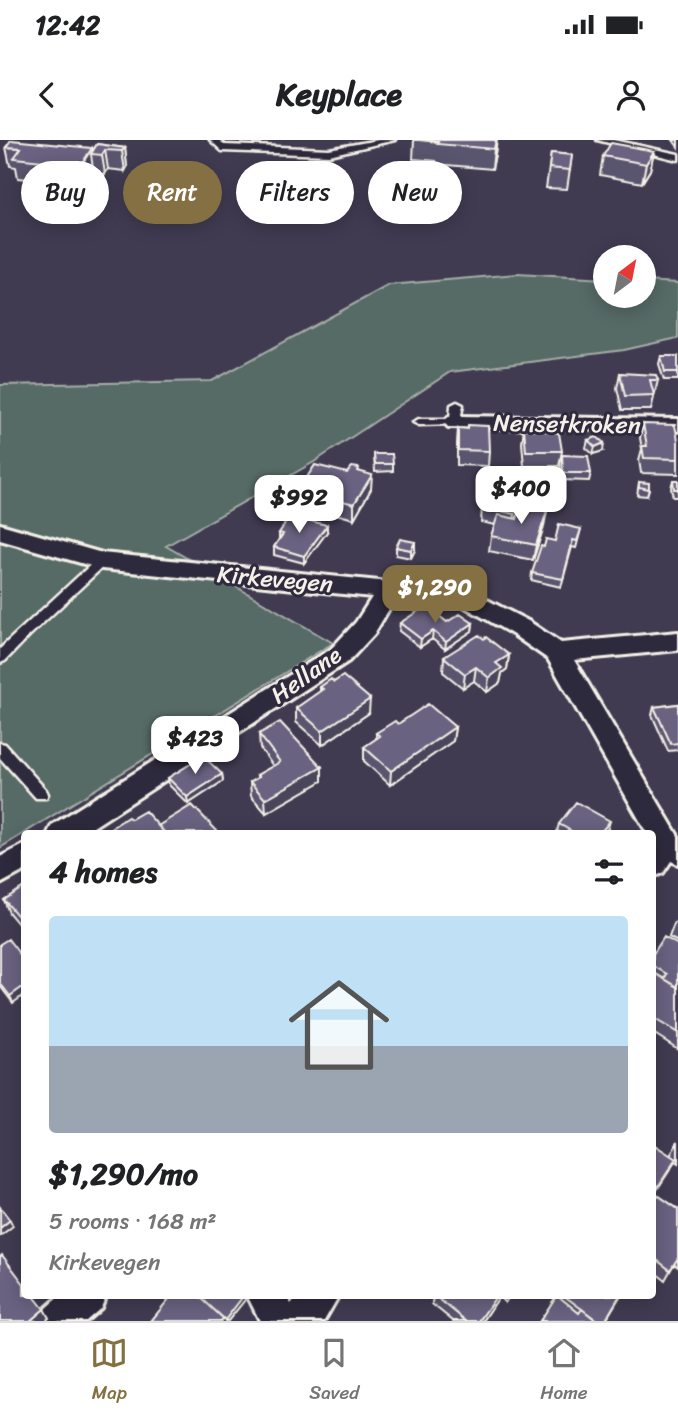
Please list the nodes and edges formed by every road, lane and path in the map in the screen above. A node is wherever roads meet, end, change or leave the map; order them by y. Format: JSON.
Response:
{"nodes":[{"id":1,"x":214,"y":140,"type":"edge"},
{"id":2,"x":391,"y":140,"type":"edge"},
{"id":3,"x":601,"y":140,"type":"edge"},
{"id":4,"x":678,"y":157,"type":"edge"},
{"id":5,"x":456,"y":414,"type":"joint"},
{"id":6,"x":419,"y":422,"type":"dead end"},
{"id":7,"x":678,"y":425,"type":"edge"},
{"id":8,"x":0,"y":533,"type":"edge"},
{"id":9,"x":102,"y":561,"type":"junction"},
{"id":10,"x":390,"y":588,"type":"junction"},
{"id":11,"x":678,"y":641,"type":"edge"},
{"id":12,"x":557,"y":653,"type":"junction"},
{"id":13,"x":0,"y":658,"type":"edge"},
{"id":14,"x":0,"y":748,"type":"edge"},
{"id":15,"x":41,"y":794,"type":"dead end"},
{"id":16,"x":66,"y":830,"type":"edge"},
{"id":17,"x":653,"y":830,"type":"edge"},
{"id":18,"x":656,"y":836,"type":"edge"},
{"id":19,"x":666,"y":854,"type":"edge"},
{"id":20,"x":21,"y":859,"type":"edge"},
{"id":21,"x":0,"y":872,"type":"edge"},
{"id":22,"x":84,"y":1299,"type":"edge"},
{"id":23,"x":267,"y":1299,"type":"edge"},
{"id":24,"x":318,"y":1299,"type":"edge"},
{"id":25,"x":59,"y":1321,"type":"edge"},
{"id":26,"x":281,"y":1321,"type":"edge"},
{"id":27,"x":301,"y":1321,"type":"edge"}],
"edges":[{"from":1,"to":2,"type":"lane"},
{"from":3,"to":4,"type":"lane"},
{"from":5,"to":6,"type":"lane"},
{"from":5,"to":7,"type":"street","name":"Nensetkroken"},
{"from":8,"to":9,"type":"street","name":"Kirkevegen"},
{"from":9,"to":10,"type":"street","name":"Kirkevegen"},
{"from":9,"to":13,"type":"lane"},
{"from":10,"to":12,"type":"street","name":"Kirkevegen"},
{"from":10,"to":16,"type":"street","name":"Hellane"},
{"from":11,"to":12,"type":"street"},
{"from":12,"to":17,"type":"street","name":"Kirkevegen"},
{"from":14,"to":15,"type":"lane"},
{"from":18,"to":19,"type":"street","name":"Kirkevegen"},
{"from":20,"to":21,"type":"street"},
{"from":22,"to":25,"type":"street"},
{"from":23,"to":26,"type":"street"},
{"from":24,"to":27,"type":"street"}]}
